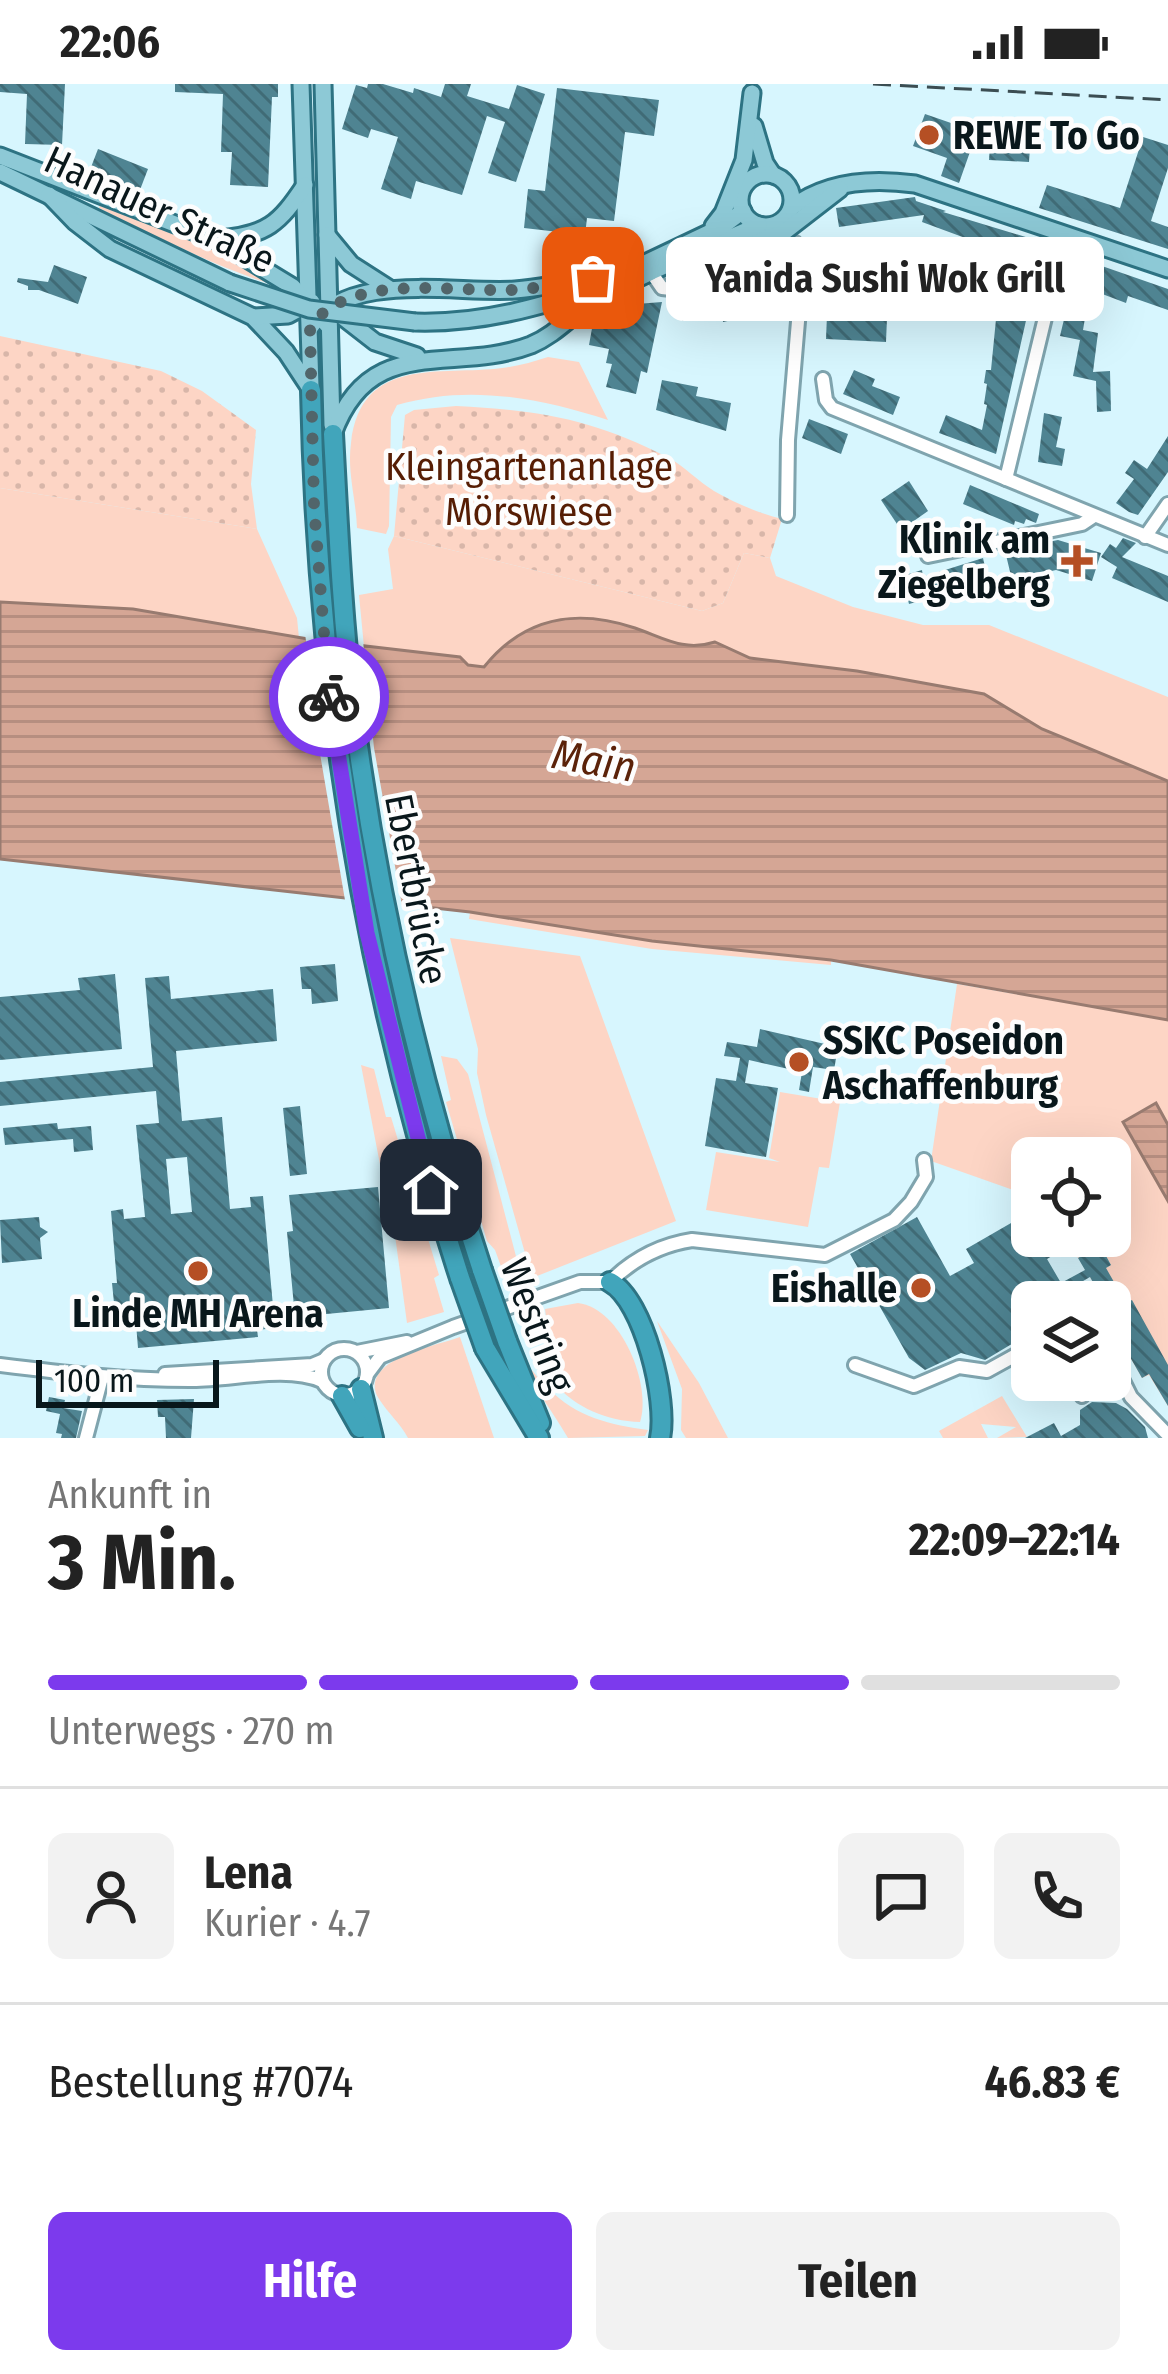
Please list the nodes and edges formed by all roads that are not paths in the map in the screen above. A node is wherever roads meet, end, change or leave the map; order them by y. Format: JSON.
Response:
{"nodes":[{"id":1,"x":302,"y":84,"type":"edge"},
{"id":2,"x":323,"y":84,"type":"edge"},
{"id":3,"x":754,"y":126,"type":"junction"},
{"id":4,"x":0,"y":156,"type":"edge"},
{"id":5,"x":3,"y":172,"type":"edge"},
{"id":6,"x":772,"y":175,"type":"junction"},
{"id":7,"x":751,"y":179,"type":"junction"},
{"id":8,"x":305,"y":184,"type":"junction"},
{"id":9,"x":839,"y":186,"type":"junction"},
{"id":10,"x":788,"y":187,"type":"junction"},
{"id":11,"x":49,"y":195,"type":"junction"},
{"id":12,"x":790,"y":208,"type":"junction"},
{"id":13,"x":742,"y":211,"type":"junction"},
{"id":14,"x":759,"y":225,"type":"junction"},
{"id":15,"x":327,"y":235,"type":"junction"},
{"id":16,"x":702,"y":236,"type":"junction"},
{"id":17,"x":1065,"y":236,"type":"junction"},
{"id":18,"x":729,"y":238,"type":"junction"},
{"id":19,"x":216,"y":240,"type":"junction"},
{"id":20,"x":1168,"y":269,"type":"edge"},
{"id":21,"x":627,"y":272,"type":"junction"},
{"id":22,"x":651,"y":272,"type":"junction"},
{"id":23,"x":393,"y":290,"type":"junction"},
{"id":24,"x":568,"y":298,"type":"junction"},
{"id":25,"x":319,"y":305,"type":"junction"},
{"id":26,"x":253,"y":317,"type":"junction"},
{"id":27,"x":432,"y":358,"type":"junction"},
{"id":28,"x":823,"y":379,"type":"dead end"},
{"id":29,"x":311,"y":390,"type":"junction"},
{"id":30,"x":333,"y":434,"type":"junction"},
{"id":31,"x":1006,"y":479,"type":"junction"},
{"id":32,"x":1168,"y":504,"type":"edge"},
{"id":33,"x":787,"y":515,"type":"dead end"},
{"id":34,"x":1094,"y":516,"type":"junction"},
{"id":35,"x":1145,"y":537,"type":"junction"},
{"id":36,"x":1168,"y":545,"type":"edge"},
{"id":37,"x":928,"y":556,"type":"dead end"},
{"id":38,"x":429,"y":1096,"type":"joint"},
{"id":39,"x":407,"y":1102,"type":"joint"},
{"id":40,"x":924,"y":1160,"type":"dead end"},
{"id":41,"x":610,"y":1282,"type":"junction"},
{"id":42,"x":414,"y":1342,"type":"junction"},
{"id":43,"x":357,"y":1352,"type":"junction"},
{"id":44,"x":1011,"y":1358,"type":"edge"},
{"id":45,"x":324,"y":1360,"type":"junction"},
{"id":46,"x":0,"y":1365,"type":"edge"},
{"id":47,"x":855,"y":1365,"type":"dead end"},
{"id":48,"x":102,"y":1377,"type":"junction"},
{"id":49,"x":134,"y":1378,"type":"junction"},
{"id":50,"x":322,"y":1381,"type":"junction"},
{"id":51,"x":357,"y":1386,"type":"junction"},
{"id":52,"x":509,"y":1391,"type":"junction"},
{"id":53,"x":1131,"y":1397,"type":"edge"},
{"id":54,"x":545,"y":1435,"type":"edge"},
{"id":55,"x":1168,"y":1436,"type":"edge"},
{"id":56,"x":86,"y":1438,"type":"edge"},
{"id":57,"x":370,"y":1438,"type":"edge"},
{"id":58,"x":521,"y":1438,"type":"edge"},
{"id":59,"x":660,"y":1438,"type":"edge"}],
"edges":[{"from":1,"to":8,"type":"main road"},
{"from":2,"to":15,"type":"main road"},
{"from":3,"to":6,"type":"main road"},
{"from":3,"to":7,"type":"main road"},
{"from":3,"to":16,"type":"main road"},
{"from":4,"to":19,"type":"main road"},
{"from":5,"to":11,"type":"main road","name":"Hanauer Straße"},
{"from":6,"to":7,"type":"main road"},
{"from":6,"to":10,"type":"main road"},
{"from":7,"to":13,"type":"main road"},
{"from":8,"to":19,"type":"main road"},
{"from":8,"to":25,"type":"main road"},
{"from":9,"to":10,"type":"main road"},
{"from":9,"to":12,"type":"main road"},
{"from":9,"to":17,"type":"main road"},
{"from":9,"to":18,"type":"main road"},
{"from":10,"to":12,"type":"main road"},
{"from":11,"to":24,"type":"main road","name":"Hanauer Straße","bridge":true},
{"from":11,"to":26,"type":"main road"},
{"from":12,"to":14,"type":"main road"},
{"from":13,"to":14,"type":"main road"},
{"from":13,"to":16,"type":"main road","name":"Hanauer Straße"},
{"from":14,"to":18,"type":"main road","name":"Hanauer Straße"},
{"from":15,"to":23,"type":"main road"},
{"from":15,"to":25,"type":"main road"},
{"from":16,"to":21,"type":"main road","name":"Hanauer Straße"},
{"from":17,"to":20,"type":"main road"},
{"from":17,"to":31,"type":"street"},
{"from":18,"to":22,"type":"main road","name":"Hanauer Straße"},
{"from":19,"to":25,"type":"main road"},
{"from":21,"to":23,"type":"main road"},
{"from":21,"to":24,"type":"main road","name":"Hanauer Straße"},
{"from":22,"to":24,"type":"main road","name":"Hanauer Straße"},
{"from":22,"to":27,"type":"main road"},
{"from":22,"to":33,"type":"street"},
{"from":23,"to":25,"type":"main road"},
{"from":25,"to":26,"type":"main road"},
{"from":25,"to":27,"type":"main road"},
{"from":25,"to":29,"type":"main road"},
{"from":25,"to":30,"type":"main road"},
{"from":26,"to":29,"type":"main road"},
{"from":27,"to":30,"type":"main road"},
{"from":28,"to":31,"type":"street"},
{"from":29,"to":39,"type":"highway","name":"Ebertbrücke"},
{"from":30,"to":38,"type":"highway","name":"Ebertbrücke"},
{"from":31,"to":34,"type":"street"},
{"from":32,"to":35,"type":"street"},
{"from":34,"to":35,"type":"street"},
{"from":34,"to":37,"type":"street"},
{"from":35,"to":36,"type":"street"},
{"from":38,"to":54,"type":"highway","name":"Westring","bridge":true},
{"from":39,"to":52,"type":"highway","name":"Westring","bridge":true},
{"from":40,"to":41,"type":"street"},
{"from":41,"to":42,"type":"street"},
{"from":41,"to":59,"type":"highway"},
{"from":42,"to":43,"type":"street"},
{"from":42,"to":51,"type":"street"},
{"from":43,"to":45,"type":"street"},
{"from":43,"to":51,"type":"street"},
{"from":44,"to":47,"type":"street"},
{"from":45,"to":49,"type":"street"},
{"from":45,"to":50,"type":"street"},
{"from":46,"to":48,"type":"street"},
{"from":48,"to":49,"type":"street"},
{"from":48,"to":56,"type":"street"},
{"from":49,"to":50,"type":"street"},
{"from":50,"to":51,"type":"street"},
{"from":51,"to":57,"type":"highway"},
{"from":52,"to":54,"type":"highway","name":"Westring"},
{"from":52,"to":58,"type":"highway"},
{"from":53,"to":55,"type":"street"}]}
